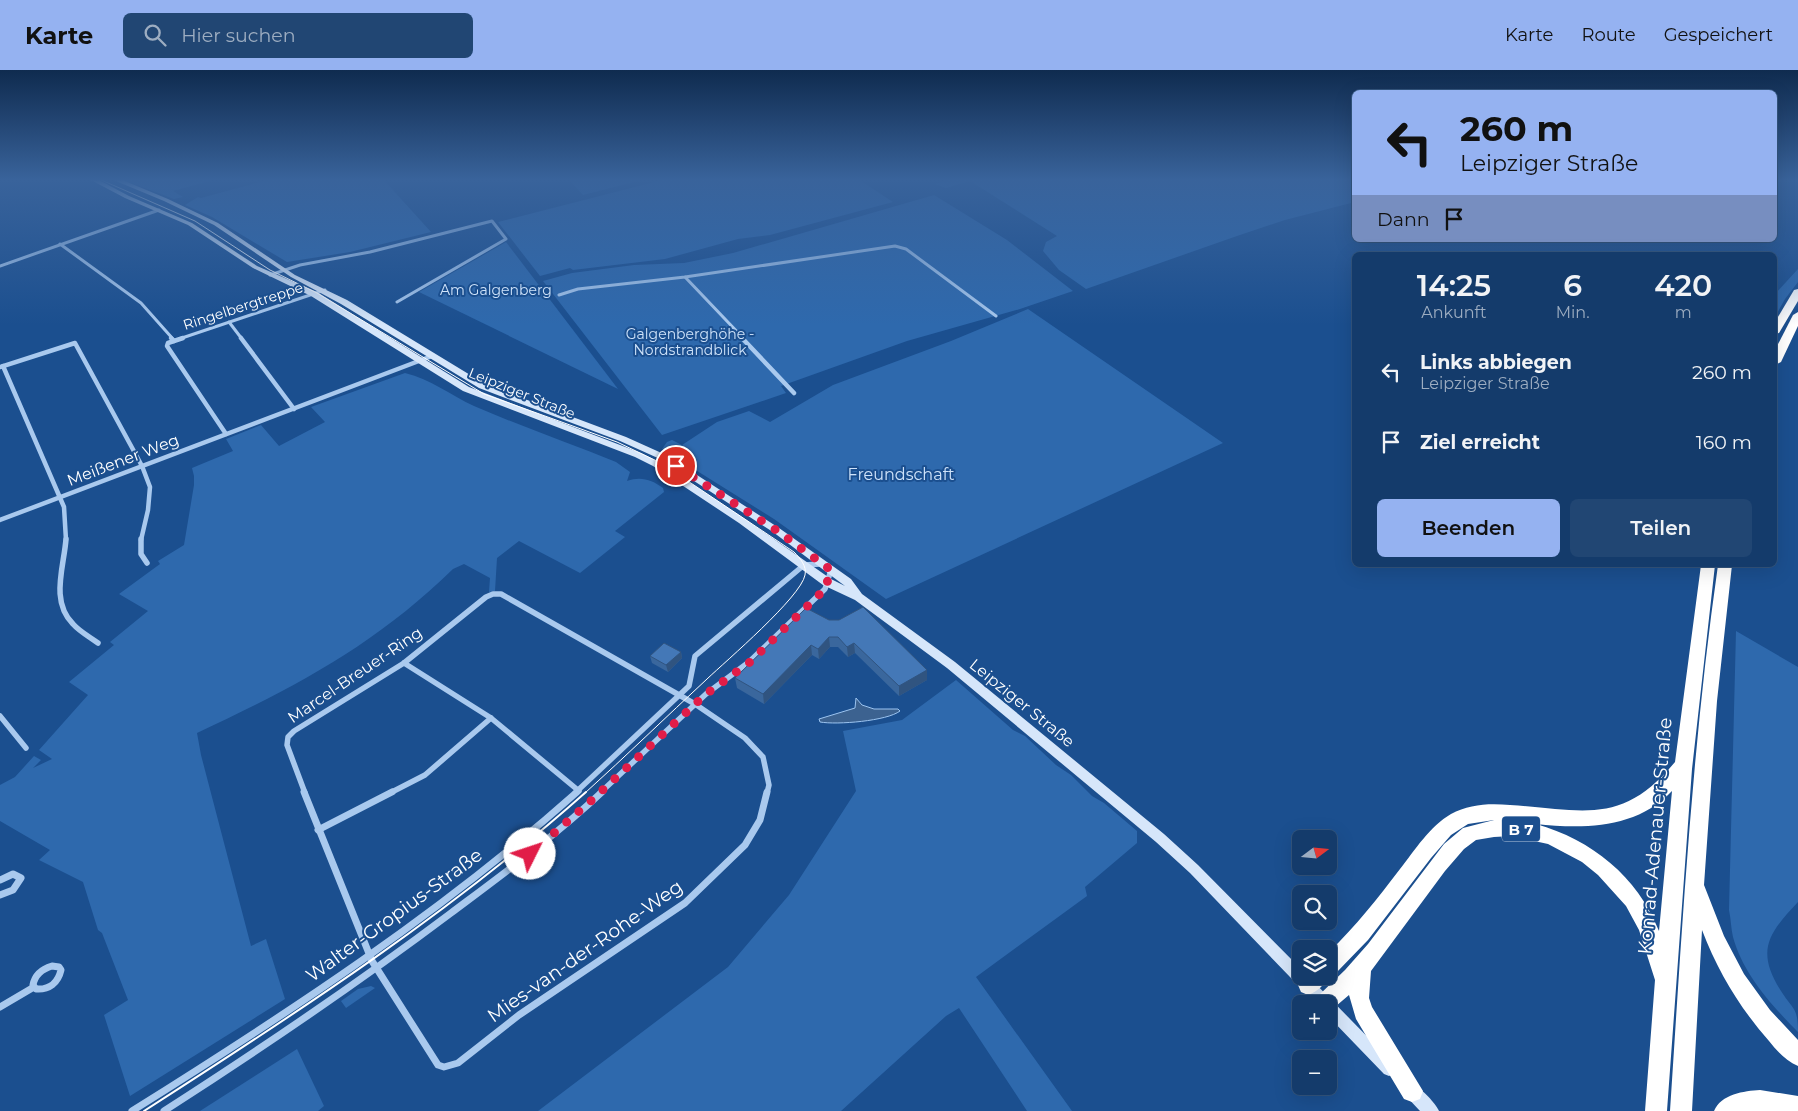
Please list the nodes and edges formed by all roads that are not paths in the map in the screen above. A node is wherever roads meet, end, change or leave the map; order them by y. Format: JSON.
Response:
{"nodes":[{"id":1,"x":108,"y":228,"type":"edge"},
{"id":2,"x":196,"y":228,"type":"edge"},
{"id":3,"x":221,"y":228,"type":"edge"},
{"id":4,"x":465,"y":228,"type":"edge"},
{"id":5,"x":497,"y":228,"type":"edge"},
{"id":6,"x":60,"y":244,"type":"junction"},
{"id":7,"x":0,"y":266,"type":"edge"},
{"id":8,"x":282,"y":269,"type":"junction"},
{"id":9,"x":270,"y":275,"type":"junction"},
{"id":10,"x":685,"y":277,"type":"junction"},
{"id":11,"x":325,"y":290,"type":"junction"},
{"id":12,"x":1798,"y":292,"type":"edge"},
{"id":13,"x":314,"y":294,"type":"junction"},
{"id":14,"x":559,"y":295,"type":"dead end"},
{"id":15,"x":397,"y":302,"type":"dead end"},
{"id":16,"x":1798,"y":315,"type":"edge"},
{"id":17,"x":996,"y":316,"type":"dead end"},
{"id":18,"x":229,"y":322,"type":"junction"},
{"id":19,"x":1777,"y":327,"type":"edge"},
{"id":20,"x":174,"y":341,"type":"junction"},
{"id":21,"x":432,"y":356,"type":"junction"},
{"id":22,"x":1777,"y":358,"type":"edge"},
{"id":23,"x":422,"y":360,"type":"junction"},
{"id":24,"x":2,"y":366,"type":"edge"},
{"id":25,"x":794,"y":393,"type":"dead end"},
{"id":26,"x":294,"y":409,"type":"junction"},
{"id":27,"x":226,"y":434,"type":"junction"},
{"id":28,"x":142,"y":466,"type":"junction"},
{"id":29,"x":60,"y":497,"type":"junction"},
{"id":30,"x":0,"y":520,"type":"edge"},
{"id":31,"x":147,"y":563,"type":"dead end"},
{"id":32,"x":804,"y":565,"type":"junction"},
{"id":33,"x":827,"y":567,"type":"junction"},
{"id":34,"x":1708,"y":567,"type":"edge"},
{"id":35,"x":1725,"y":567,"type":"edge"},
{"id":36,"x":827,"y":582,"type":"junction"},
{"id":37,"x":859,"y":597,"type":"junction"},
{"id":38,"x":98,"y":643,"type":"dead end"},
{"id":39,"x":404,"y":663,"type":"junction"},
{"id":40,"x":680,"y":696,"type":"junction"},
{"id":41,"x":695,"y":704,"type":"junction"},
{"id":42,"x":0,"y":716,"type":"edge"},
{"id":43,"x":491,"y":718,"type":"junction"},
{"id":44,"x":26,"y":748,"type":"dead end"},
{"id":45,"x":1684,"y":764,"type":"junction"},
{"id":46,"x":579,"y":791,"type":"junction"},
{"id":47,"x":318,"y":830,"type":"junction"},
{"id":48,"x":0,"y":880,"type":"edge"},
{"id":49,"x":1695,"y":884,"type":"junction"},
{"id":50,"x":0,"y":895,"type":"edge"},
{"id":51,"x":371,"y":958,"type":"junction"},
{"id":52,"x":1337,"y":959,"type":"edge"},
{"id":53,"x":1292,"y":961,"type":"edge"},
{"id":54,"x":1361,"y":968,"type":"junction"},
{"id":55,"x":376,"y":970,"type":"junction"},
{"id":56,"x":1666,"y":982,"type":"junction"},
{"id":57,"x":34,"y":987,"type":"dead end"},
{"id":58,"x":1336,"y":995,"type":"edge"},
{"id":59,"x":0,"y":1007,"type":"edge"},
{"id":60,"x":1337,"y":1014,"type":"edge"},
{"id":61,"x":1798,"y":1055,"type":"edge"},
{"id":62,"x":1412,"y":1092,"type":"junction"},
{"id":63,"x":1798,"y":1107,"type":"edge"},
{"id":64,"x":132,"y":1111,"type":"edge"},
{"id":65,"x":164,"y":1111,"type":"edge"},
{"id":66,"x":1431,"y":1111,"type":"edge"},
{"id":67,"x":1656,"y":1111,"type":"edge"},
{"id":68,"x":1682,"y":1111,"type":"edge"},
{"id":69,"x":1725,"y":1111,"type":"edge"}],
"edges":[{"from":1,"to":6,"type":"street"},
{"from":2,"to":9,"type":"main road","name":"Leipziger Straße"},
{"from":3,"to":8,"type":"main road","name":"Leipziger Straße"},
{"from":4,"to":8,"type":"street"},
{"from":5,"to":15,"type":"street"},
{"from":6,"to":7,"type":"street"},
{"from":6,"to":20,"type":"street"},
{"from":8,"to":9,"type":"street"},
{"from":8,"to":11,"type":"main road","name":"Leipziger Straße"},
{"from":9,"to":13,"type":"main road","name":"Leipziger Straße"},
{"from":10,"to":14,"type":"street"},
{"from":10,"to":17,"type":"street"},
{"from":10,"to":25,"type":"street"},
{"from":11,"to":13,"type":"street","name":"Ringelbergtreppe"},
{"from":11,"to":21,"type":"main road","name":"Leipziger Straße"},
{"from":12,"to":19,"type":"highway"},
{"from":13,"to":18,"type":"street","name":"Ringelbergtreppe"},
{"from":13,"to":23,"type":"main road","name":"Leipziger Straße"},
{"from":16,"to":22,"type":"highway"},
{"from":18,"to":20,"type":"street","name":"Ringelbergtreppe"},
{"from":18,"to":26,"type":"street"},
{"from":20,"to":27,"type":"street","name":"Ringelbergtreppe"},
{"from":21,"to":23,"type":"street","name":"Meißener Weg"},
{"from":21,"to":33,"type":"main road","name":"Leipziger Straße"},
{"from":23,"to":26,"type":"street","name":"Meißener Weg"},
{"from":23,"to":32,"type":"main road","name":"Leipziger Straße"},
{"from":24,"to":28,"type":"street"},
{"from":24,"to":29,"type":"street"},
{"from":26,"to":27,"type":"street","name":"Meißener Weg"},
{"from":27,"to":28,"type":"street","name":"Meißener Weg"},
{"from":28,"to":29,"type":"street","name":"Meißener Weg"},
{"from":28,"to":31,"type":"street"},
{"from":29,"to":30,"type":"street","name":"Meißener Weg"},
{"from":29,"to":38,"type":"street"},
{"from":32,"to":33,"type":"street"},
{"from":32,"to":36,"type":"main road","name":"Leipziger Straße"},
{"from":32,"to":40,"type":"street","name":"Walter-Gropius-Straße"},
{"from":33,"to":36,"type":"street","name":"Walter-Gropius-Straße"},
{"from":33,"to":37,"type":"main road","name":"Leipziger Straße"},
{"from":34,"to":45,"type":"highway","name":"Konrad-Adenauer-Straße","number":"B 7"},
{"from":35,"to":49,"type":"highway"},
{"from":36,"to":37,"type":"main road","name":"Leipziger Straße"},
{"from":36,"to":41,"type":"street","name":"Walter-Gropius-Straße"},
{"from":37,"to":53,"type":"main road","name":"Leipziger Straße"},
{"from":39,"to":40,"type":"street","name":"Marcel-Breuer-Ring"},
{"from":39,"to":43,"type":"street"},
{"from":39,"to":47,"type":"street","name":"Marcel-Breuer-Ring"},
{"from":40,"to":41,"type":"street","name":"Marcel-Breuer-Ring"},
{"from":40,"to":46,"type":"street","name":"Walter-Gropius-Straße"},
{"from":41,"to":55,"type":"street","name":"Walter-Gropius-Straße"},
{"from":41,"to":55,"type":"street","name":"Mies-van-der-Rohe-Weg"},
{"from":42,"to":44,"type":"street"},
{"from":43,"to":46,"type":"street"},
{"from":43,"to":47,"type":"street"},
{"from":45,"to":52,"type":"highway","number":"B 7"},
{"from":45,"to":56,"type":"highway","name":"Konrad-Adenauer-Straße","number":"B 7"},
{"from":46,"to":51,"type":"street","name":"Walter-Gropius-Straße"},
{"from":47,"to":51,"type":"street","name":"Marcel-Breuer-Ring"},
{"from":48,"to":50,"type":"street"},
{"from":49,"to":61,"type":"highway"},
{"from":49,"to":68,"type":"highway"},
{"from":51,"to":55,"type":"street","name":"Mies-van-der-Rohe-Weg"},
{"from":51,"to":64,"type":"street","name":"Walter-Gropius-Straße"},
{"from":54,"to":56,"type":"highway","number":"B 7"},
{"from":54,"to":58,"type":"highway","number":"B 7"},
{"from":54,"to":62,"type":"highway"},
{"from":55,"to":65,"type":"street","name":"Walter-Gropius-Straße"},
{"from":56,"to":67,"type":"highway","name":"Konrad-Adenauer-Straße","number":"B 7"},
{"from":57,"to":59,"type":"street"},
{"from":60,"to":62,"type":"main road","name":"Leipziger Straße"},
{"from":62,"to":66,"type":"main road","name":"Leipziger Straße"},
{"from":63,"to":69,"type":"highway"}]}
